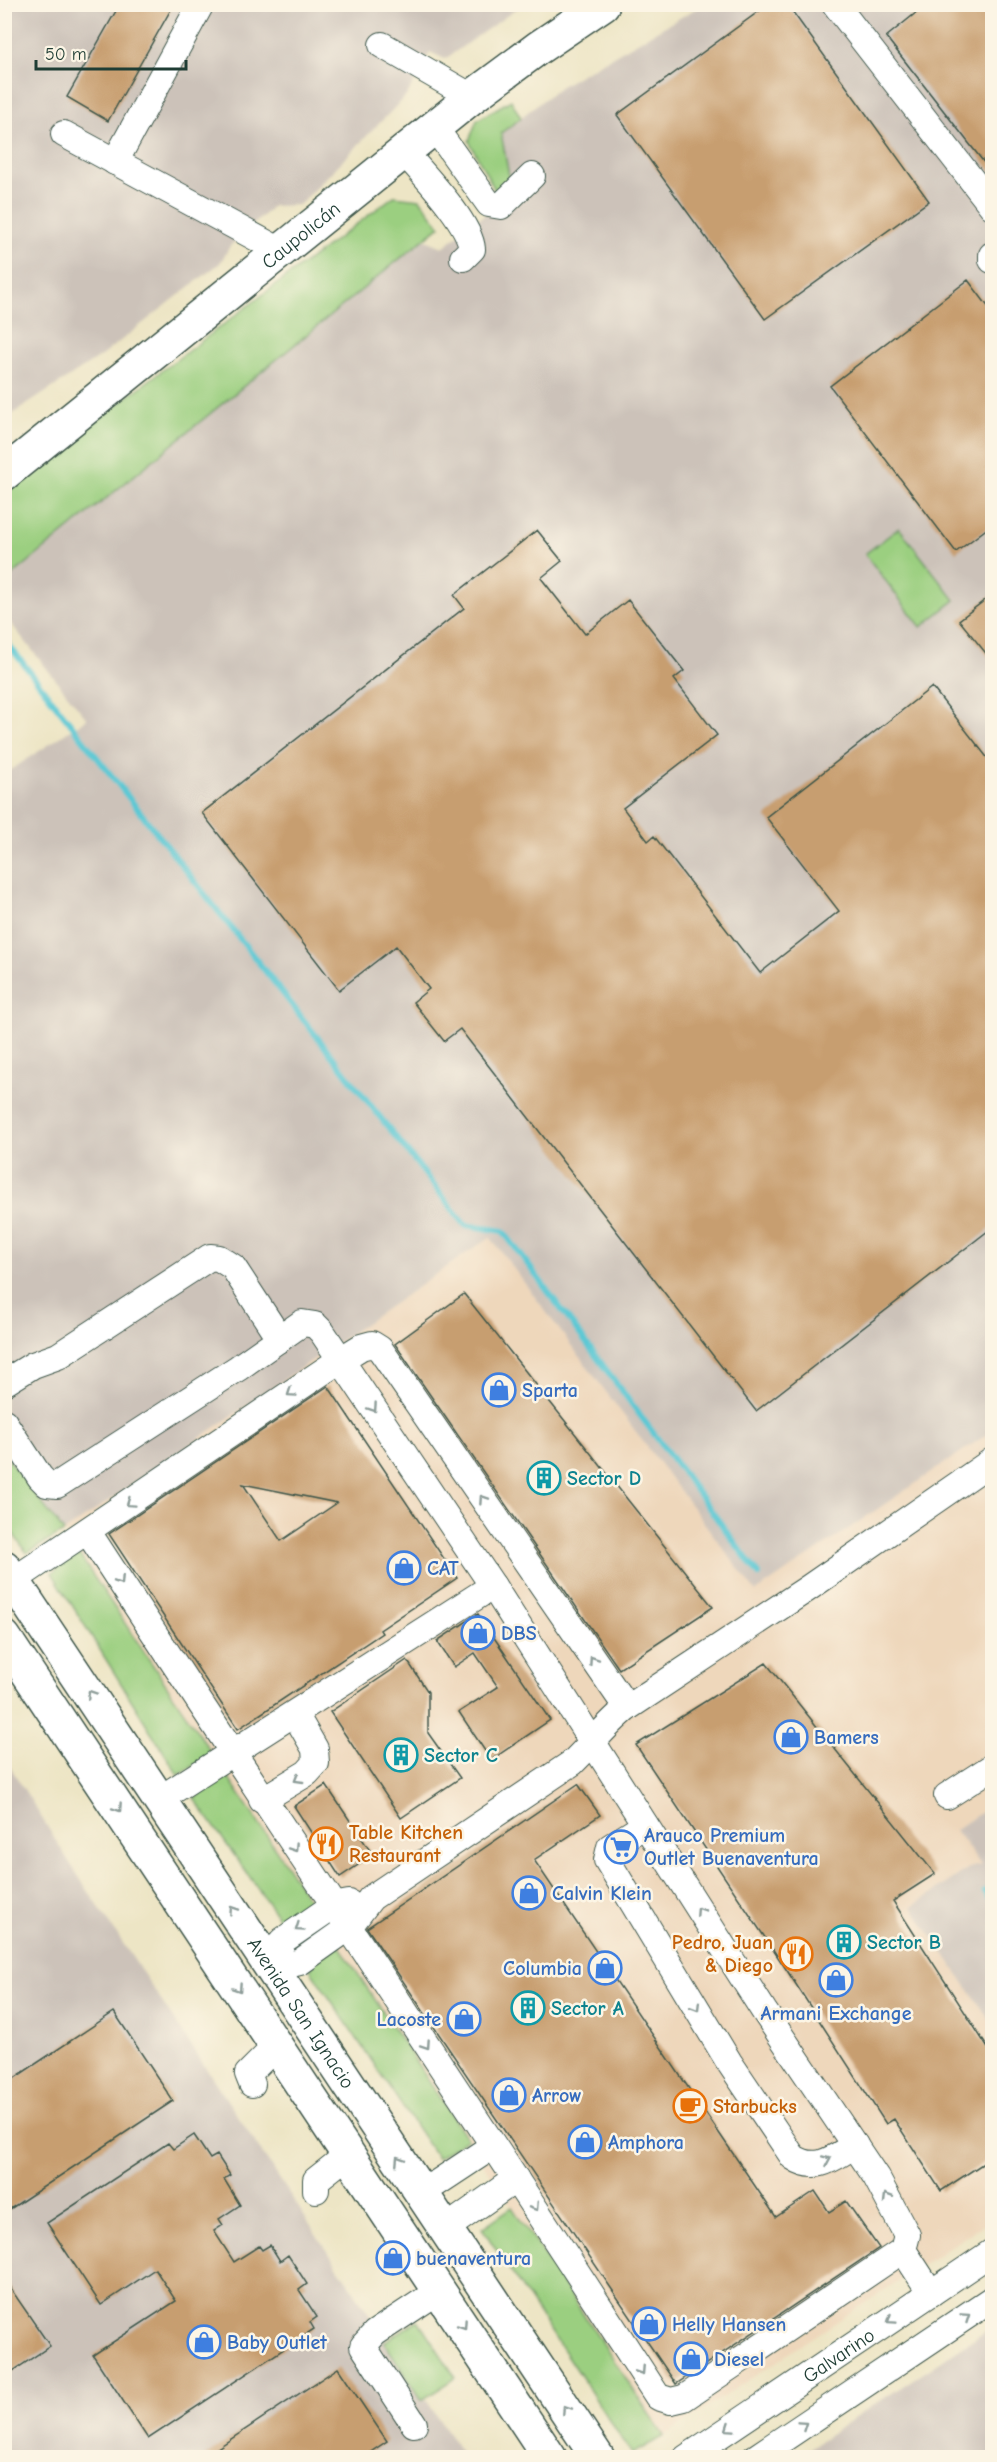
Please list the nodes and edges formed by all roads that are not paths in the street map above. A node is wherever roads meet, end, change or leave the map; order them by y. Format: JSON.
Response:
{"nodes":[{"id":1,"x":201,"y":4,"type":"edge"},
{"id":2,"x":603,"y":4,"type":"edge"},
{"id":3,"x":835,"y":4,"type":"edge"},
{"id":4,"x":382,"y":45,"type":"dead end"},
{"id":5,"x":472,"y":97,"type":"junction"},
{"id":6,"x":435,"y":128,"type":"junction"},
{"id":7,"x":64,"y":134,"type":"dead end"},
{"id":8,"x":404,"y":152,"type":"junction"},
{"id":9,"x":115,"y":162,"type":"junction"},
{"id":10,"x":532,"y":176,"type":"dead end"},
{"id":11,"x":993,"y":206,"type":"edge"},
{"id":12,"x":279,"y":250,"type":"junction"},
{"id":13,"x":463,"y":258,"type":"dead end"},
{"id":14,"x":4,"y":474,"type":"edge"},
{"id":15,"x":280,"y":1339,"type":"junction"},
{"id":16,"x":340,"y":1360,"type":"junction"},
{"id":17,"x":33,"y":1365,"type":"junction"},
{"id":18,"x":4,"y":1367,"type":"edge"},
{"id":19,"x":4,"y":1383,"type":"edge"},
{"id":20,"x":4,"y":1422,"type":"edge"},
{"id":21,"x":993,"y":1461,"type":"edge"},
{"id":22,"x":88,"y":1532,"type":"junction"},
{"id":23,"x":9,"y":1574,"type":"edge"},
{"id":24,"x":493,"y":1586,"type":"junction"},
{"id":25,"x":4,"y":1637,"type":"edge"},
{"id":26,"x":58,"y":1644,"type":"junction"},
{"id":27,"x":24,"y":1667,"type":"junction"},
{"id":28,"x":627,"y":1708,"type":"junction"},
{"id":29,"x":295,"y":1714,"type":"junction"},
{"id":30,"x":123,"y":1744,"type":"junction"},
{"id":31,"x":592,"y":1744,"type":"junction"},
{"id":32,"x":232,"y":1754,"type":"junction"},
{"id":33,"x":90,"y":1766,"type":"junction"},
{"id":34,"x":993,"y":1767,"type":"edge"},
{"id":35,"x":947,"y":1796,"type":"dead end"},
{"id":36,"x":160,"y":1799,"type":"junction"},
{"id":37,"x":262,"y":1800,"type":"junction"},
{"id":38,"x":645,"y":1825,"type":"junction"},
{"id":39,"x":371,"y":1898,"type":"junction"},
{"id":40,"x":333,"y":1906,"type":"junction"},
{"id":41,"x":348,"y":1928,"type":"junction"},
{"id":42,"x":270,"y":1964,"type":"junction"},
{"id":43,"x":276,"y":2046,"type":"junction"},
{"id":44,"x":252,"y":2085,"type":"dead end"},
{"id":45,"x":855,"y":2145,"type":"junction"},
{"id":46,"x":493,"y":2146,"type":"junction"},
{"id":47,"x":349,"y":2154,"type":"junction"},
{"id":48,"x":516,"y":2179,"type":"junction"},
{"id":49,"x":316,"y":2190,"type":"dead end"},
{"id":50,"x":420,"y":2191,"type":"junction"},
{"id":51,"x":445,"y":2229,"type":"junction"},
{"id":52,"x":903,"y":2250,"type":"junction"},
{"id":53,"x":993,"y":2252,"type":"edge"},
{"id":54,"x":440,"y":2290,"type":"junction"},
{"id":55,"x":931,"y":2293,"type":"junction"},
{"id":56,"x":993,"y":2299,"type":"edge"},
{"id":57,"x":516,"y":2335,"type":"junction"},
{"id":58,"x":483,"y":2355,"type":"junction"},
{"id":59,"x":414,"y":2424,"type":"dead end"},
{"id":60,"x":550,"y":2457,"type":"edge"},
{"id":61,"x":598,"y":2457,"type":"edge"},
{"id":62,"x":686,"y":2457,"type":"edge"},
{"id":63,"x":755,"y":2457,"type":"edge"}],
"edges":[{"from":1,"to":9,"type":"street"},
{"from":2,"to":5,"type":"main road","name":"Caupolicán"},
{"from":3,"to":11,"type":"street"},
{"from":4,"to":5,"type":"street"},
{"from":5,"to":6,"type":"main road","name":"Caupolicán"},
{"from":6,"to":8,"type":"main road","name":"Caupolicán"},
{"from":6,"to":10,"type":"street"},
{"from":7,"to":9,"type":"street"},
{"from":8,"to":12,"type":"main road","name":"Caupolicán"},
{"from":8,"to":13,"type":"street"},
{"from":9,"to":12,"type":"street"},
{"from":12,"to":14,"type":"main road","name":"Caupolicán"},
{"from":15,"to":16,"type":"street"},
{"from":15,"to":17,"type":"street"},
{"from":15,"to":20,"type":"street"},
{"from":16,"to":22,"type":"street","one_way":true},
{"from":16,"to":24,"type":"street","one_way":true},
{"from":28,"to":16,"type":"street","one_way":true},
{"from":17,"to":18,"type":"street"},
{"from":17,"to":19,"type":"street"},
{"from":21,"to":28,"type":"street"},
{"from":22,"to":23,"type":"street"},
{"from":22,"to":32,"type":"street","one_way":true},
{"from":23,"to":26,"type":"main road","name":"Avenida San Ignacio"},
{"from":24,"to":29,"type":"street"},
{"from":24,"to":31,"type":"street"},
{"from":25,"to":27,"type":"main road","name":"Avenida San Ignacio"},
{"from":26,"to":27,"type":"main road"},
{"from":30,"to":26,"type":"main road","name":"Avenida San Ignacio","one_way":true},
{"from":27,"to":33,"type":"main road","name":"Avenida San Ignacio"},
{"from":28,"to":31,"type":"street"},
{"from":29,"to":32,"type":"street"},
{"from":29,"to":37,"type":"street","one_way":true},
{"from":30,"to":33,"type":"main road"},
{"from":30,"to":36,"type":"main road","name":"Avenida San Ignacio"},
{"from":31,"to":38,"type":"street"},
{"from":31,"to":39,"type":"street"},
{"from":32,"to":36,"type":"street"},
{"from":32,"to":37,"type":"street"},
{"from":33,"to":43,"type":"main road","name":"Avenida San Ignacio","one_way":true},
{"from":34,"to":35,"type":"street"},
{"from":42,"to":36,"type":"main road","name":"Avenida San Ignacio","one_way":true},
{"from":37,"to":40,"type":"street","one_way":true},
{"from":45,"to":38,"type":"street","one_way":true},
{"from":38,"to":45,"type":"street","one_way":true},
{"from":39,"to":40,"type":"street"},
{"from":39,"to":41,"type":"street"},
{"from":40,"to":41,"type":"street"},
{"from":40,"to":42,"type":"street","one_way":true},
{"from":41,"to":42,"type":"street"},
{"from":41,"to":46,"type":"street","one_way":true},
{"from":50,"to":42,"type":"main road","name":"Avenida San Ignacio","one_way":true},
{"from":43,"to":44,"type":"street"},
{"from":43,"to":47,"type":"main road","name":"Avenida San Ignacio"},
{"from":52,"to":45,"type":"street","one_way":true},
{"from":46,"to":48,"type":"street"},
{"from":46,"to":50,"type":"street"},
{"from":47,"to":49,"type":"street"},
{"from":47,"to":54,"type":"main road","name":"Avenida San Ignacio"},
{"from":48,"to":51,"type":"street"},
{"from":48,"to":52,"type":"street","one_way":true},
{"from":50,"to":51,"type":"main road","name":"Avenida San Ignacio"},
{"from":51,"to":57,"type":"main road","name":"Avenida San Ignacio"},
{"from":52,"to":55,"type":"street"},
{"from":53,"to":55,"type":"street","name":"Galvarino"},
{"from":54,"to":58,"type":"main road","name":"Avenida San Ignacio","one_way":true},
{"from":54,"to":59,"type":"street"},
{"from":55,"to":62,"type":"street","name":"Galvarino","one_way":true},
{"from":63,"to":56,"type":"street","name":"Galvarino","one_way":true},
{"from":57,"to":58,"type":"main road"},
{"from":61,"to":57,"type":"main road","name":"Avenida San Ignacio","one_way":true},
{"from":58,"to":60,"type":"main road","name":"Avenida San Ignacio"}]}
